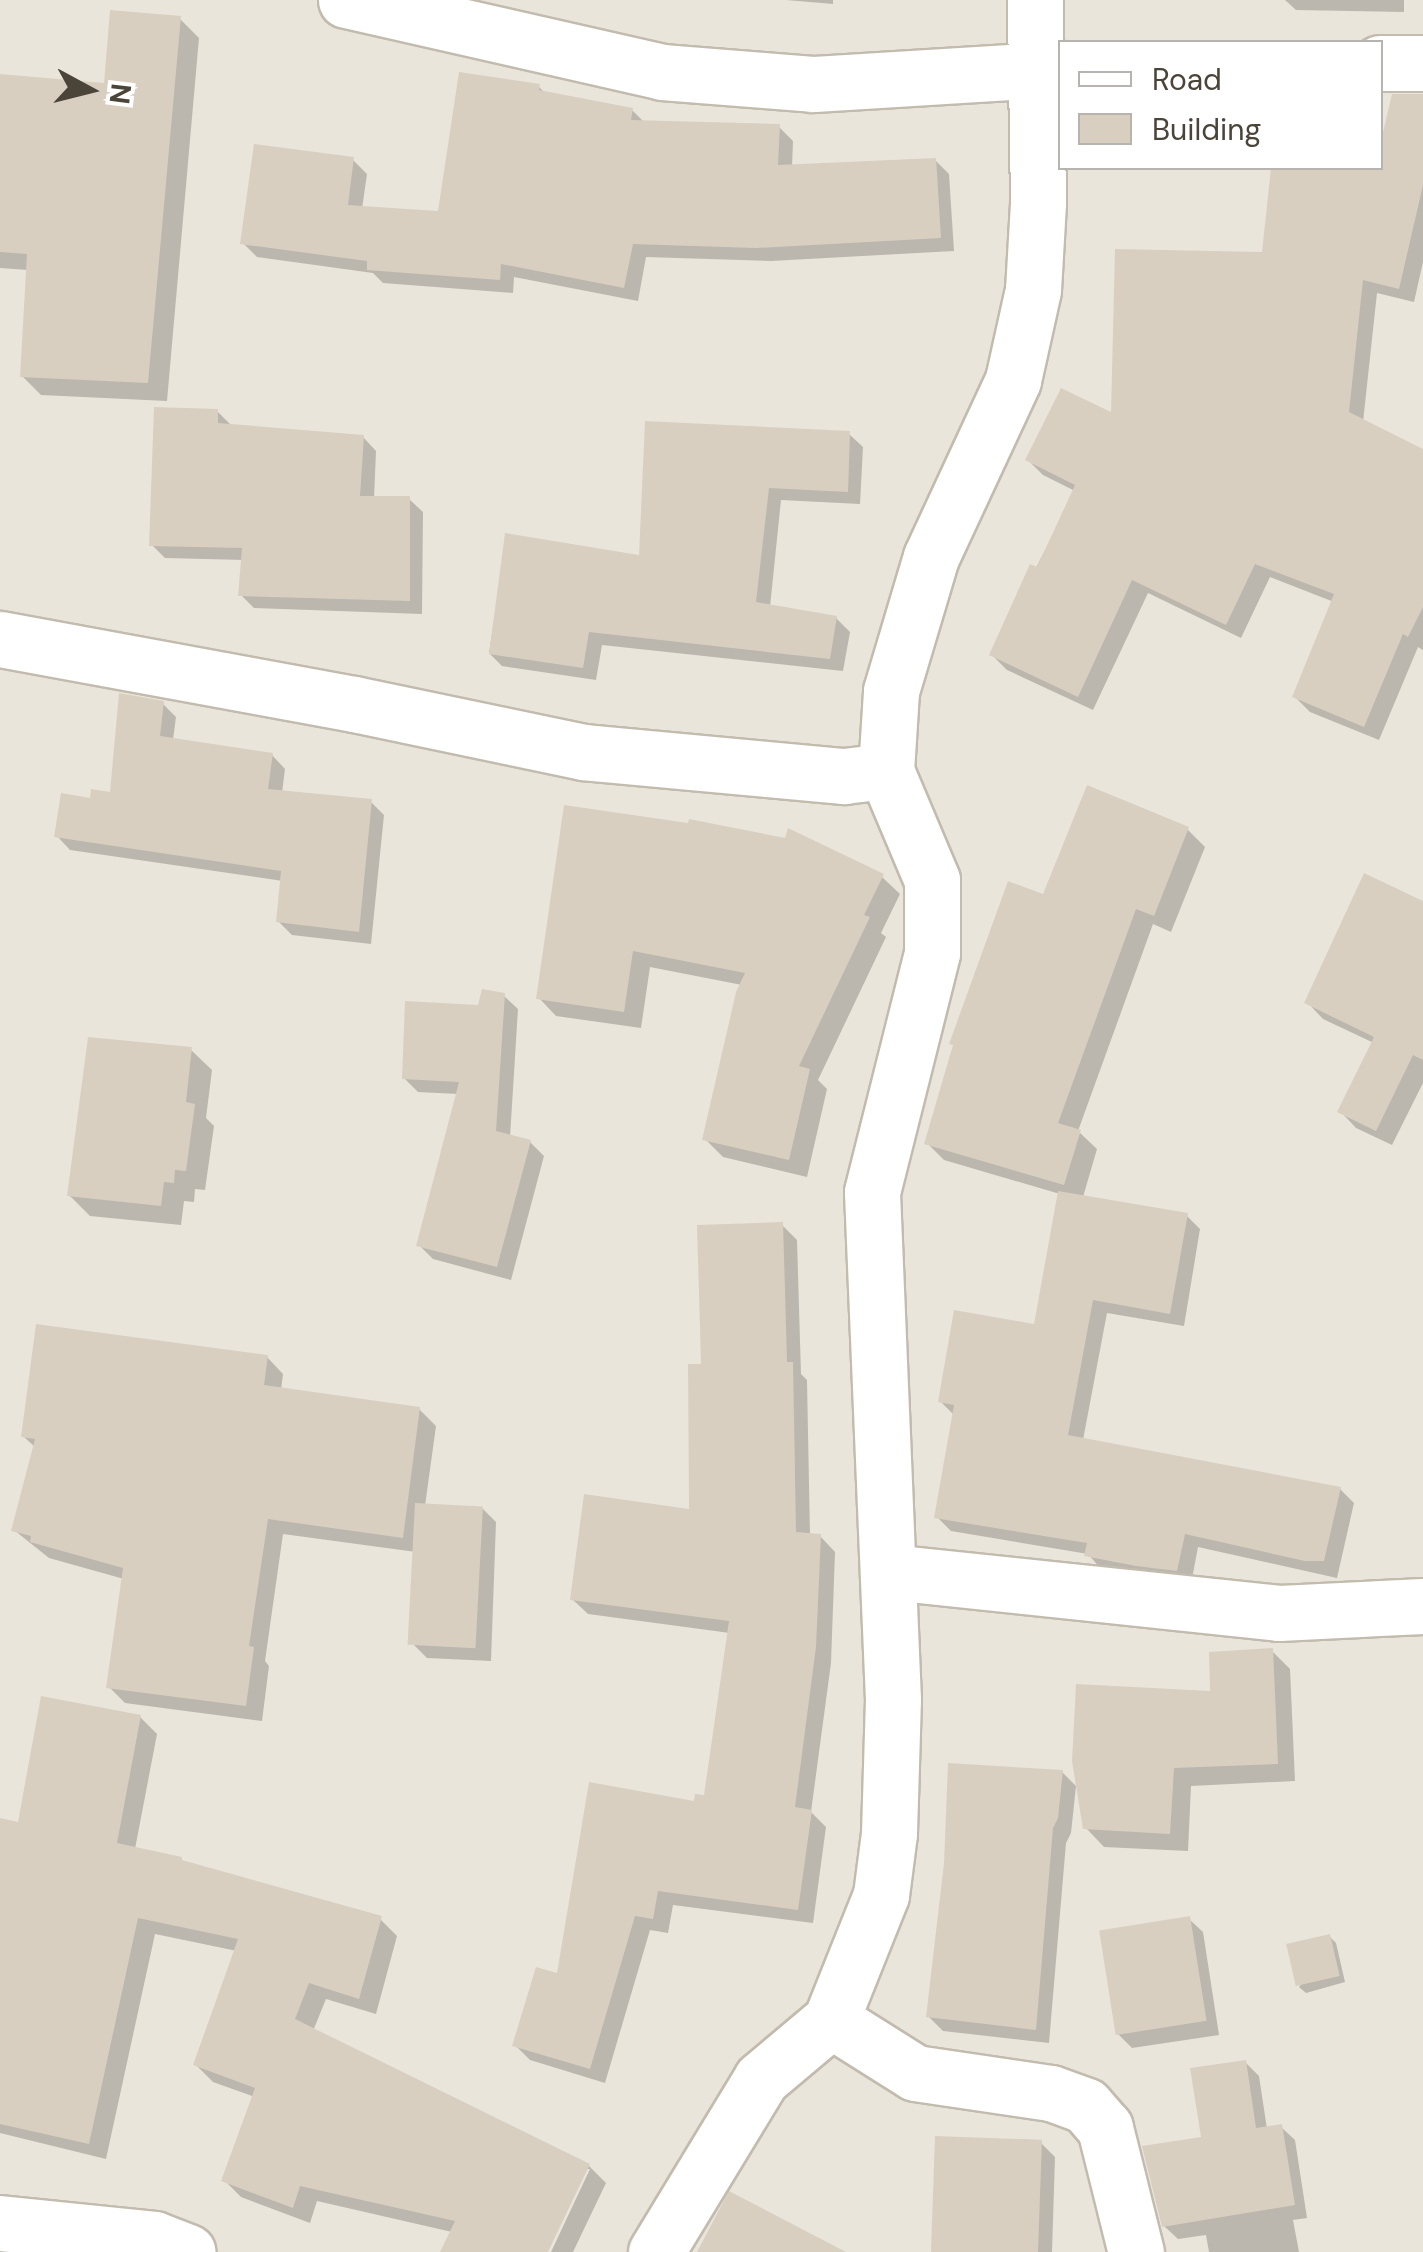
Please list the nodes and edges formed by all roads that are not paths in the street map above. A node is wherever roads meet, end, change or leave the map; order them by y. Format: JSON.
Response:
{"nodes":[{"id":1,"x":346,"y":0,"type":"edge"},
{"id":2,"x":1035,"y":0,"type":"edge"},
{"id":3,"x":1423,"y":62,"type":"edge"},
{"id":4,"x":1383,"y":63,"type":"edge"},
{"id":5,"x":1048,"y":70,"type":"edge"},
{"id":6,"x":0,"y":640,"type":"edge"},
{"id":7,"x":886,"y":771,"type":"junction"},
{"id":8,"x":890,"y":1572,"type":"junction"},
{"id":9,"x":1423,"y":1606,"type":"edge"},
{"id":10,"x":832,"y":2020,"type":"junction"},
{"id":11,"x":0,"y":2223,"type":"edge"},
{"id":12,"x":188,"y":2252,"type":"edge"},
{"id":13,"x":656,"y":2252,"type":"edge"},
{"id":14,"x":1136,"y":2252,"type":"edge"}],
"edges":[{"from":1,"to":5,"type":"street"},
{"from":2,"to":5,"type":"street"},
{"from":3,"to":4,"type":"street"},
{"from":5,"to":7,"type":"street"},
{"from":6,"to":7,"type":"street"},
{"from":7,"to":8,"type":"street"},
{"from":8,"to":9,"type":"street"},
{"from":8,"to":10,"type":"street"},
{"from":10,"to":13,"type":"street"},
{"from":10,"to":14,"type":"street"},
{"from":11,"to":12,"type":"street"}]}
